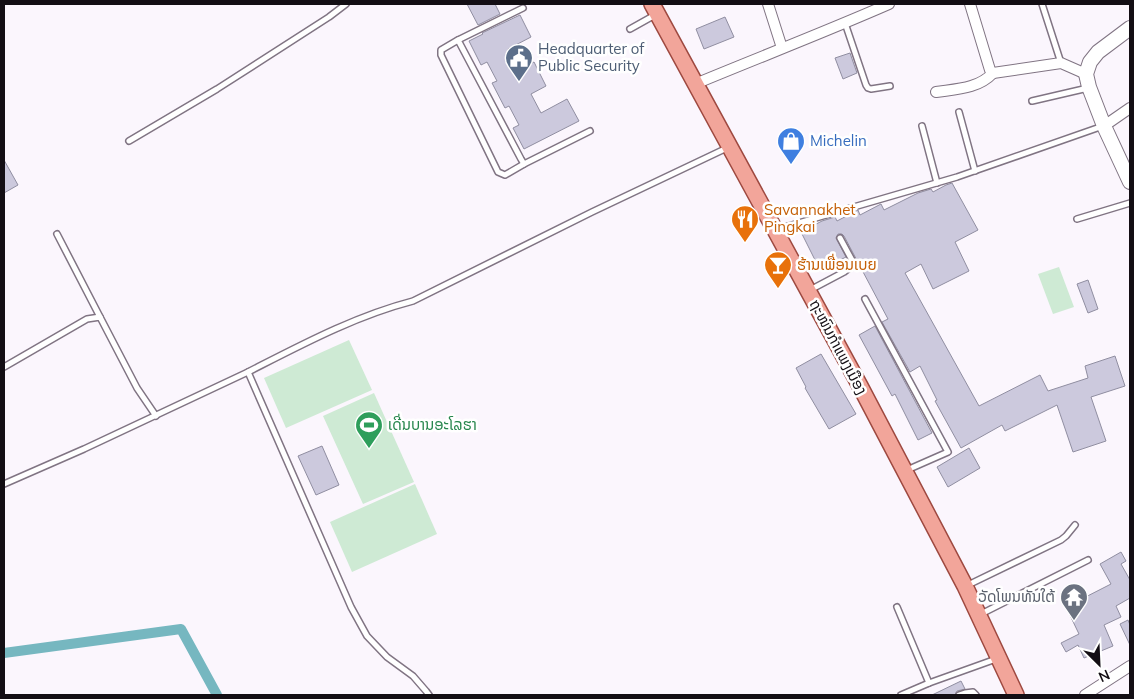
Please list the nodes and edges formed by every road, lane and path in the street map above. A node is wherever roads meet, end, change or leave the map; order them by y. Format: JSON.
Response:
{"nodes":[{"id":1,"x":346,"y":4,"type":"edge"},
{"id":2,"x":768,"y":4,"type":"edge"},
{"id":3,"x":889,"y":4,"type":"edge"},
{"id":4,"x":970,"y":4,"type":"edge"},
{"id":5,"x":1042,"y":4,"type":"edge"},
{"id":6,"x":523,"y":8,"type":"dead end"},
{"id":7,"x":655,"y":9,"type":"edge"},
{"id":8,"x":845,"y":23,"type":"junction"},
{"id":9,"x":1130,"y":28,"type":"edge"},
{"id":10,"x":630,"y":29,"type":"dead end"},
{"id":11,"x":458,"y":40,"type":"junction"},
{"id":12,"x":782,"y":48,"type":"junction"},
{"id":13,"x":1061,"y":63,"type":"junction"},
{"id":14,"x":993,"y":73,"type":"junction"},
{"id":15,"x":1087,"y":81,"type":"junction"},
{"id":16,"x":695,"y":84,"type":"junction"},
{"id":17,"x":890,"y":86,"type":"dead end"},
{"id":18,"x":936,"y":92,"type":"dead end"},
{"id":19,"x":1032,"y":101,"type":"dead end"},
{"id":20,"x":1130,"y":108,"type":"edge"},
{"id":21,"x":959,"y":112,"type":"dead end"},
{"id":22,"x":922,"y":126,"type":"dead end"},
{"id":23,"x":1104,"y":126,"type":"junction"},
{"id":24,"x":590,"y":131,"type":"dead end"},
{"id":25,"x":129,"y":141,"type":"dead end"},
{"id":26,"x":730,"y":147,"type":"junction"},
{"id":27,"x":524,"y":164,"type":"junction"},
{"id":28,"x":976,"y":171,"type":"junction"},
{"id":29,"x":1130,"y":182,"type":"edge"},
{"id":30,"x":937,"y":183,"type":"junction"},
{"id":31,"x":1130,"y":203,"type":"edge"},
{"id":32,"x":1077,"y":219,"type":"dead end"},
{"id":33,"x":775,"y":230,"type":"junction"},
{"id":34,"x":57,"y":234,"type":"dead end"},
{"id":35,"x":840,"y":238,"type":"dead end"},
{"id":36,"x":808,"y":291,"type":"junction"},
{"id":37,"x":865,"y":299,"type":"dead end"},
{"id":38,"x":100,"y":317,"type":"junction"},
{"id":39,"x":4,"y":367,"type":"edge"},
{"id":40,"x":248,"y":372,"type":"junction"},
{"id":41,"x":156,"y":416,"type":"junction"},
{"id":42,"x":904,"y":471,"type":"junction"},
{"id":43,"x":4,"y":484,"type":"edge"},
{"id":44,"x":1075,"y":525,"type":"dead end"},
{"id":45,"x":1088,"y":560,"type":"dead end"},
{"id":46,"x":965,"y":586,"type":"junction"},
{"id":47,"x":897,"y":607,"type":"dead end"},
{"id":48,"x":978,"y":615,"type":"junction"},
{"id":49,"x":999,"y":658,"type":"junction"},
{"id":50,"x":1130,"y":666,"type":"edge"},
{"id":51,"x":929,"y":682,"type":"junction"},
{"id":52,"x":428,"y":695,"type":"edge"},
{"id":53,"x":901,"y":695,"type":"edge"},
{"id":54,"x":959,"y":695,"type":"edge"},
{"id":55,"x":976,"y":695,"type":"edge"},
{"id":56,"x":1016,"y":695,"type":"edge"},
{"id":57,"x":1085,"y":695,"type":"edge"}],
"edges":[{"from":1,"to":25,"type":"lane"},
{"from":2,"to":12,"type":"street"},
{"from":3,"to":8,"type":"street"},
{"from":4,"to":14,"type":"street"},
{"from":5,"to":13,"type":"lane"},
{"from":6,"to":11,"type":"lane"},
{"from":7,"to":10,"type":"lane"},
{"from":7,"to":16,"type":"main road","name":"ຖະໜົນກຳແພງເມືອງ"},
{"from":8,"to":12,"type":"street"},
{"from":8,"to":17,"type":"lane"},
{"from":9,"to":15,"type":"street"},
{"from":11,"to":27,"type":"lane"},
{"from":11,"to":27,"type":"lane"},
{"from":12,"to":16,"type":"street"},
{"from":13,"to":14,"type":"street"},
{"from":13,"to":15,"type":"street"},
{"from":14,"to":18,"type":"street"},
{"from":15,"to":19,"type":"lane"},
{"from":15,"to":23,"type":"street"},
{"from":16,"to":26,"type":"main road","name":"ຖະໜົນກຳແພງເມືອງ"},
{"from":20,"to":23,"type":"street"},
{"from":21,"to":28,"type":"lane"},
{"from":22,"to":30,"type":"lane"},
{"from":23,"to":28,"type":"lane"},
{"from":23,"to":29,"type":"street"},
{"from":24,"to":27,"type":"lane"},
{"from":26,"to":33,"type":"main road","name":"ຖະໜົນກຳແພງເມືອງ"},
{"from":26,"to":40,"type":"lane"},
{"from":28,"to":30,"type":"lane"},
{"from":30,"to":33,"type":"lane"},
{"from":31,"to":32,"type":"lane"},
{"from":33,"to":36,"type":"main road","name":"ຖະໜົນກຳແພງເມືອງ"},
{"from":34,"to":38,"type":"lane"},
{"from":35,"to":36,"type":"lane"},
{"from":36,"to":42,"type":"main road","name":"ຖະໜົນກຳແພງເມືອງ"},
{"from":37,"to":42,"type":"lane"},
{"from":38,"to":39,"type":"lane"},
{"from":38,"to":41,"type":"lane"},
{"from":40,"to":41,"type":"lane"},
{"from":40,"to":52,"type":"lane"},
{"from":41,"to":43,"type":"lane"},
{"from":42,"to":46,"type":"main road","name":"ຖະໜົນກຳແພງເມືອງ"},
{"from":44,"to":46,"type":"lane"},
{"from":45,"to":48,"type":"lane"},
{"from":46,"to":48,"type":"main road","name":"ຖະໜົນກຳແພງເມືອງ"},
{"from":47,"to":51,"type":"lane"},
{"from":48,"to":49,"type":"main road","name":"ຖະໜົນກຳແພງເມືອງ"},
{"from":49,"to":51,"type":"lane"},
{"from":49,"to":56,"type":"main road","name":"ຖະໜົນກຳແພງເມືອງ"},
{"from":50,"to":57,"type":"street"},
{"from":51,"to":53,"type":"lane"},
{"from":54,"to":55,"type":"lane"}]}
